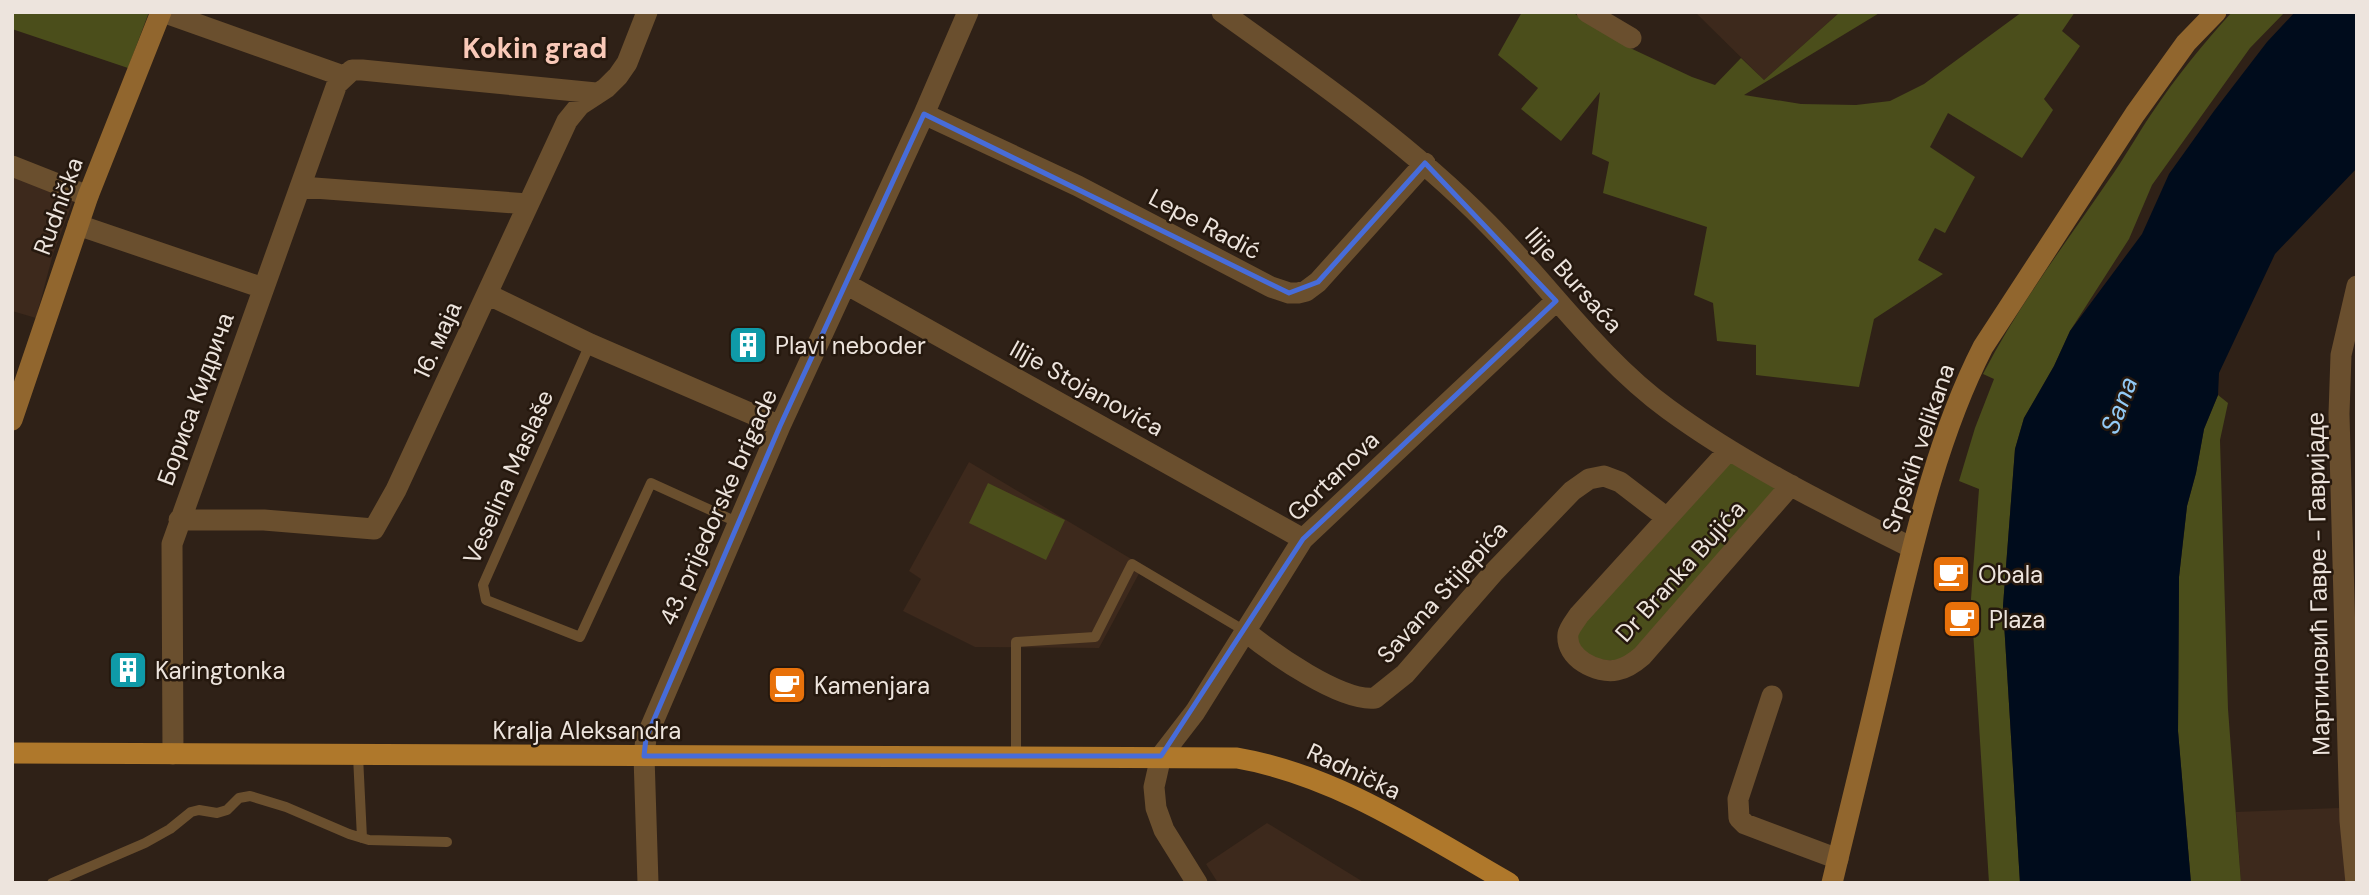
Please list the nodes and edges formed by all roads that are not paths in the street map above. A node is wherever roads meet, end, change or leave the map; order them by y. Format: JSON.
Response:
{"nodes":[{"id":1,"x":162,"y":12,"type":"edge"},
{"id":2,"x":647,"y":12,"type":"edge"},
{"id":3,"x":968,"y":12,"type":"edge"},
{"id":4,"x":1222,"y":12,"type":"edge"},
{"id":5,"x":1587,"y":12,"type":"edge"},
{"id":6,"x":2216,"y":12,"type":"edge"},
{"id":7,"x":1631,"y":38,"type":"dead end"},
{"id":8,"x":343,"y":76,"type":"junction"},
{"id":9,"x":596,"y":93,"type":"junction"},
{"id":10,"x":924,"y":114,"type":"junction"},
{"id":11,"x":1424,"y":163,"type":"junction"},
{"id":12,"x":12,"y":166,"type":"edge"},
{"id":13,"x":301,"y":187,"type":"junction"},
{"id":14,"x":88,"y":196,"type":"junction"},
{"id":15,"x":528,"y":204,"type":"junction"},
{"id":16,"x":78,"y":225,"type":"junction"},
{"id":17,"x":846,"y":284,"type":"junction"},
{"id":18,"x":2357,"y":286,"type":"edge"},
{"id":19,"x":262,"y":288,"type":"junction"},
{"id":20,"x":487,"y":294,"type":"junction"},
{"id":21,"x":1556,"y":302,"type":"junction"},
{"id":22,"x":590,"y":344,"type":"junction"},
{"id":23,"x":12,"y":420,"type":"edge"},
{"id":24,"x":780,"y":426,"type":"junction"},
{"id":25,"x":1729,"y":450,"type":"junction"},
{"id":26,"x":1791,"y":485,"type":"junction"},
{"id":27,"x":1667,"y":517,"type":"junction"},
{"id":28,"x":179,"y":520,"type":"junction"},
{"id":29,"x":739,"y":523,"type":"junction"},
{"id":30,"x":1303,"y":539,"type":"junction"},
{"id":31,"x":1912,"y":548,"type":"junction"},
{"id":32,"x":1245,"y":631,"type":"junction"},
{"id":33,"x":1772,"y":696,"type":"dead end"},
{"id":34,"x":12,"y":753,"type":"edge"},
{"id":35,"x":173,"y":754,"type":"junction"},
{"id":36,"x":358,"y":756,"type":"junction"},
{"id":37,"x":644,"y":756,"type":"junction"},
{"id":38,"x":1016,"y":756,"type":"junction"},
{"id":39,"x":1161,"y":756,"type":"junction"},
{"id":40,"x":362,"y":838,"type":"junction"},
{"id":41,"x":447,"y":842,"type":"dead end"},
{"id":42,"x":1838,"y":859,"type":"junction"},
{"id":43,"x":69,"y":879,"type":"edge"},
{"id":44,"x":52,"y":883,"type":"edge"},
{"id":45,"x":648,"y":883,"type":"edge"},
{"id":46,"x":1197,"y":883,"type":"edge"},
{"id":47,"x":1509,"y":883,"type":"edge"},
{"id":48,"x":1832,"y":883,"type":"edge"},
{"id":49,"x":2356,"y":883,"type":"edge"}],
"edges":[{"from":1,"to":8,"type":"street"},
{"from":1,"to":14,"type":"main road","name":"Rudnička"},
{"from":2,"to":9,"type":"street","name":"16. маја"},
{"from":3,"to":10,"type":"street","name":"43. prijedorske brigade"},
{"from":4,"to":11,"type":"street","name":"Ilije Bursaća"},
{"from":5,"to":7,"type":"street"},
{"from":6,"to":31,"type":"main road","name":"Srpskih velikana"},
{"from":8,"to":9,"type":"street"},
{"from":8,"to":13,"type":"street","name":"Бориса Kидрича"},
{"from":9,"to":15,"type":"street","name":"16. маја"},
{"from":10,"to":11,"type":"street","name":"Lepe Radić"},
{"from":10,"to":17,"type":"street","name":"43. prijedorske brigade"},
{"from":11,"to":21,"type":"street","name":"Ilije Bursaća"},
{"from":12,"to":14,"type":"street"},
{"from":13,"to":15,"type":"street"},
{"from":13,"to":19,"type":"street","name":"Бориса Kидрича"},
{"from":14,"to":16,"type":"main road","name":"Rudnička"},
{"from":15,"to":20,"type":"street","name":"16. маја"},
{"from":16,"to":19,"type":"street"},
{"from":16,"to":23,"type":"main road","name":"Rudnička"},
{"from":17,"to":24,"type":"street","name":"43. prijedorske brigade"},
{"from":17,"to":30,"type":"street","name":"Ilije Stojanovića"},
{"from":18,"to":49,"type":"street","name":"Мартиновић Гавре - Гавријаде"},
{"from":19,"to":28,"type":"street","name":"Бориса Kидрича"},
{"from":20,"to":22,"type":"street"},
{"from":20,"to":28,"type":"street","name":"16. маја"},
{"from":21,"to":25,"type":"street","name":"Ilije Bursaća"},
{"from":21,"to":30,"type":"street","name":"Gortanova"},
{"from":22,"to":24,"type":"street"},
{"from":22,"to":29,"type":"lane","name":"Veselina Maslaše"},
{"from":24,"to":29,"type":"street","name":"43. prijedorske brigade"},
{"from":25,"to":26,"type":"street","name":"Ilije Bursaća"},
{"from":25,"to":27,"type":"street","name":"Dr Branka Bujića"},
{"from":26,"to":27,"type":"street","name":"Dr Branka Bujića"},
{"from":26,"to":31,"type":"street","name":"Ilije Bursaća"},
{"from":27,"to":32,"type":"street","name":"Savana Stijepića"},
{"from":28,"to":35,"type":"street","name":"Бориса Kидрича"},
{"from":29,"to":37,"type":"street","name":"43. prijedorske brigade"},
{"from":30,"to":32,"type":"street","name":"Gortanova"},
{"from":31,"to":42,"type":"main road","name":"Srpskih velikana"},
{"from":32,"to":38,"type":"lane"},
{"from":32,"to":39,"type":"street","name":"Gortanova"},
{"from":33,"to":42,"type":"street"},
{"from":34,"to":35,"type":"main road","name":"Kralja Aleksandra"},
{"from":35,"to":36,"type":"main road","name":"Kralja Aleksandra"},
{"from":36,"to":37,"type":"main road","name":"Kralja Aleksandra"},
{"from":36,"to":40,"type":"lane"},
{"from":37,"to":38,"type":"main road","name":"Kralja Aleksandra"},
{"from":37,"to":45,"type":"street","name":"43. prijedorske brigade"},
{"from":38,"to":39,"type":"main road","name":"Kralja Aleksandra"},
{"from":39,"to":46,"type":"street"},
{"from":39,"to":47,"type":"main road","name":"Radnička"},
{"from":40,"to":41,"type":"lane"},
{"from":40,"to":43,"type":"lane"},
{"from":42,"to":48,"type":"main road","name":"Srpskih velikana"},
{"from":43,"to":44,"type":"lane"}]}
